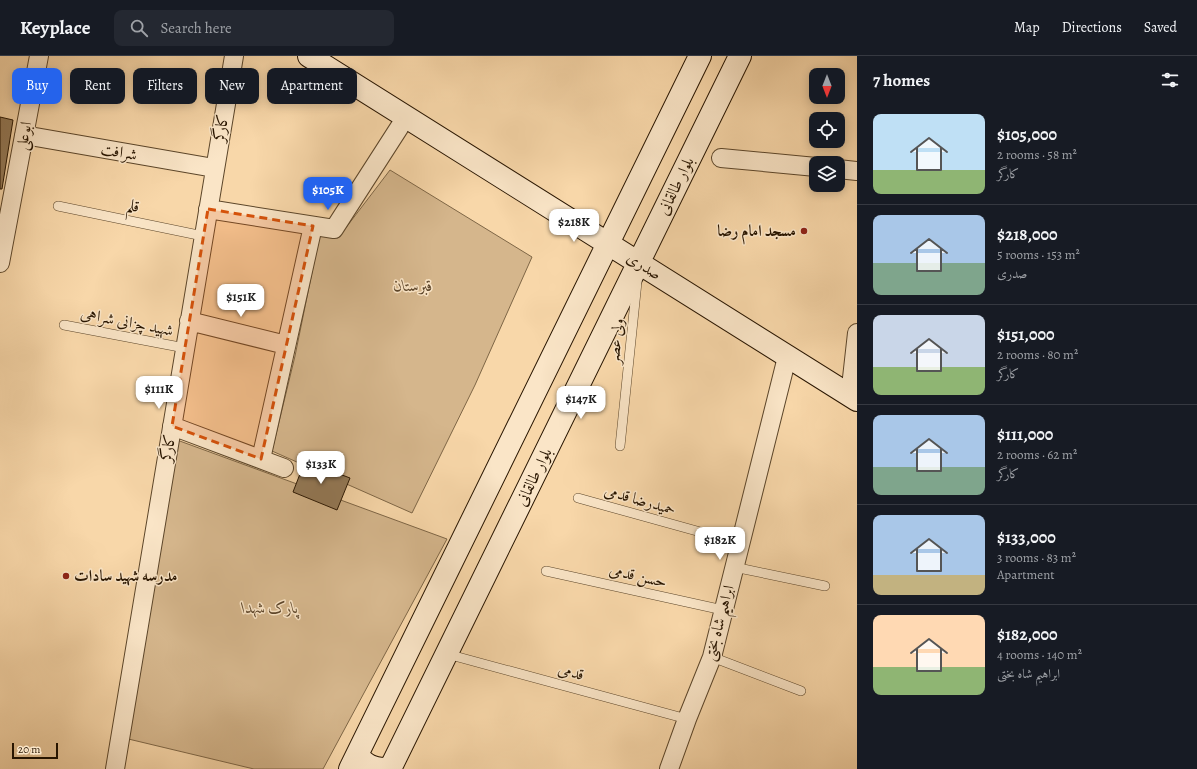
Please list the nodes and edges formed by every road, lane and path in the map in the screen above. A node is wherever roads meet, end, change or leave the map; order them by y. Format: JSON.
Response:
{"nodes":[{"id":1,"x":39,"y":56,"type":"edge"},
{"id":2,"x":234,"y":56,"type":"edge"},
{"id":3,"x":309,"y":56,"type":"edge"},
{"id":4,"x":700,"y":56,"type":"edge"},
{"id":5,"x":740,"y":56,"type":"edge"},
{"id":6,"x":406,"y":118,"type":"junction"},
{"id":7,"x":24,"y":135,"type":"junction"},
{"id":8,"x":721,"y":158,"type":"dead end"},
{"id":9,"x":809,"y":166,"type":"edge"},
{"id":10,"x":214,"y":168,"type":"junction"},
{"id":11,"x":845,"y":170,"type":"edge"},
{"id":12,"x":857,"y":171,"type":"edge"},
{"id":13,"x":58,"y":206,"type":"dead end"},
{"id":14,"x":208,"y":209,"type":"junction"},
{"id":15,"x":313,"y":226,"type":"junction"},
{"id":16,"x":203,"y":236,"type":"junction"},
{"id":17,"x":608,"y":244,"type":"junction"},
{"id":18,"x":0,"y":263,"type":"edge"},
{"id":19,"x":639,"y":263,"type":"junction"},
{"id":20,"x":189,"y":321,"type":"junction"},
{"id":21,"x":64,"y":325,"type":"dead end"},
{"id":22,"x":857,"y":333,"type":"edge"},
{"id":23,"x":286,"y":345,"type":"junction"},
{"id":24,"x":185,"y":348,"type":"junction"},
{"id":25,"x":787,"y":356,"type":"junction"},
{"id":26,"x":854,"y":398,"type":"edge"},
{"id":27,"x":172,"y":426,"type":"junction"},
{"id":28,"x":620,"y":446,"type":"dead end"},
{"id":29,"x":260,"y":459,"type":"junction"},
{"id":30,"x":284,"y":468,"type":"dead end"},
{"id":31,"x":578,"y":498,"type":"dead end"},
{"id":32,"x":740,"y":543,"type":"junction"},
{"id":33,"x":734,"y":567,"type":"junction"},
{"id":34,"x":546,"y":571,"type":"dead end"},
{"id":35,"x":825,"y":586,"type":"dead end"},
{"id":36,"x":723,"y":610,"type":"junction"},
{"id":37,"x":447,"y":654,"type":"junction"},
{"id":38,"x":712,"y":657,"type":"junction"},
{"id":39,"x":801,"y":691,"type":"dead end"},
{"id":40,"x":687,"y":719,"type":"junction"},
{"id":41,"x":353,"y":762,"type":"edge"},
{"id":42,"x":115,"y":769,"type":"edge"},
{"id":43,"x":384,"y":769,"type":"edge"},
{"id":44,"x":390,"y":769,"type":"edge"},
{"id":45,"x":669,"y":769,"type":"edge"}],
"edges":[{"from":1,"to":7,"type":"street","name":"ابوعلی"},
{"from":2,"to":10,"type":"street","name":"کارگر"},
{"from":3,"to":6,"type":"street","name":"صدری"},
{"from":4,"to":17,"type":"street"},
{"from":5,"to":19,"type":"street","name":"بلوار طالقانی"},
{"from":6,"to":15,"type":"street"},
{"from":6,"to":17,"type":"street","name":"صدری"},
{"from":7,"to":10,"type":"street","name":"شرافت"},
{"from":7,"to":18,"type":"street","name":"ابوعلی"},
{"from":8,"to":9,"type":"street"},
{"from":10,"to":14,"type":"street","name":"کارگر"},
{"from":11,"to":12,"type":"street"},
{"from":13,"to":16,"type":"lane","name":"قلم"},
{"from":14,"to":15,"type":"street"},
{"from":14,"to":16,"type":"street","name":"کارگر"},
{"from":15,"to":23,"type":"street"},
{"from":16,"to":20,"type":"street","name":"کارگر"},
{"from":17,"to":19,"type":"street","name":"صدری"},
{"from":17,"to":41,"type":"street"},
{"from":19,"to":25,"type":"street","name":"صدری"},
{"from":19,"to":28,"type":"lane","name":"ولی عصر"},
{"from":19,"to":37,"type":"street","name":"بلوار طالقانی"},
{"from":20,"to":23,"type":"street"},
{"from":20,"to":24,"type":"street","name":"کارگر"},
{"from":21,"to":24,"type":"lane","name":"شهید چزانی شراهی"},
{"from":22,"to":26,"type":"street"},
{"from":23,"to":29,"type":"street"},
{"from":24,"to":27,"type":"street","name":"کارگر"},
{"from":25,"to":26,"type":"street","name":"صدری"},
{"from":25,"to":32,"type":"street","name":"ابراهیم شاه بختی"},
{"from":27,"to":29,"type":"street"},
{"from":27,"to":42,"type":"street","name":"کارگر"},
{"from":29,"to":30,"type":"street"},
{"from":31,"to":32,"type":"lane","name":"حمیدرضا قدمی"},
{"from":32,"to":33,"type":"street","name":"ابراهیم شاه بختی"},
{"from":33,"to":35,"type":"lane"},
{"from":33,"to":36,"type":"street","name":"ابراهیم شاه بختی"},
{"from":34,"to":36,"type":"lane","name":"حسن قدمی"},
{"from":36,"to":38,"type":"street","name":"ابراهیم شاه بختی"},
{"from":37,"to":40,"type":"lane","name":"قدمی"},
{"from":37,"to":44,"type":"street","name":"بلوار طالقانی"},
{"from":38,"to":39,"type":"lane"},
{"from":38,"to":40,"type":"street","name":"ابراهیم شاه بختی"},
{"from":40,"to":45,"type":"street","name":"ابراهیم شاه بختی"},
{"from":41,"to":43,"type":"street"}]}
